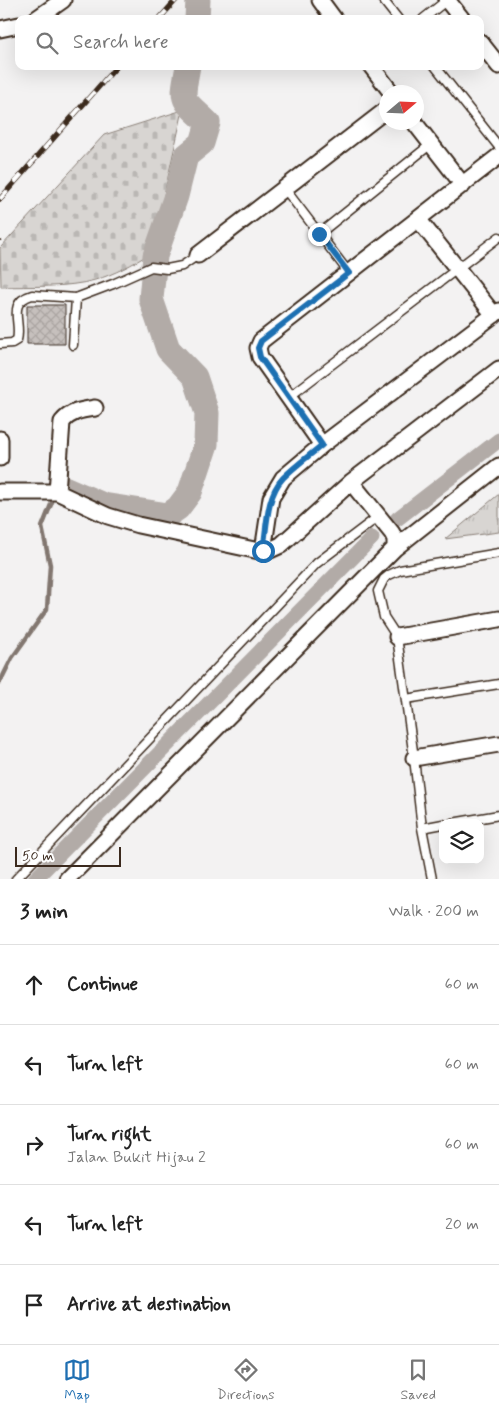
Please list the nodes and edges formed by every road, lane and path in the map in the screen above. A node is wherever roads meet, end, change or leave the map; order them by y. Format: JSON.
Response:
{"nodes":[{"id":1,"x":62,"y":0,"type":"edge"},
{"id":2,"x":320,"y":0,"type":"edge"},
{"id":3,"x":383,"y":0,"type":"edge"},
{"id":4,"x":447,"y":0,"type":"edge"},
{"id":5,"x":41,"y":15,"type":"edge"},
{"id":6,"x":331,"y":15,"type":"edge"},
{"id":7,"x":395,"y":15,"type":"edge"},
{"id":8,"x":429,"y":15,"type":"edge"},
{"id":9,"x":459,"y":15,"type":"edge"},
{"id":10,"x":15,"y":26,"type":"edge"},
{"id":11,"x":0,"y":29,"type":"edge"},
{"id":12,"x":484,"y":47,"type":"edge"},
{"id":13,"x":499,"y":66,"type":"edge"},
{"id":14,"x":374,"y":70,"type":"edge"},
{"id":15,"x":438,"y":70,"type":"edge"},
{"id":16,"x":386,"y":85,"type":"edge"},
{"id":17,"x":379,"y":115,"type":"edge"},
{"id":18,"x":420,"y":130,"type":"edge"},
{"id":19,"x":431,"y":144,"type":"junction"},
{"id":20,"x":499,"y":147,"type":"edge"},
{"id":21,"x":499,"y":156,"type":"edge"},
{"id":22,"x":462,"y":185,"type":"junction"},
{"id":23,"x":284,"y":188,"type":"junction"},
{"id":24,"x":418,"y":219,"type":"junction"},
{"id":25,"x":319,"y":234,"type":"junction"},
{"id":26,"x":499,"y":238,"type":"edge"},
{"id":27,"x":198,"y":254,"type":"joint"},
{"id":28,"x":458,"y":268,"type":"junction"},
{"id":29,"x":349,"y":273,"type":"junction"},
{"id":30,"x":76,"y":298,"type":"junction"},
{"id":31,"x":497,"y":313,"type":"edge"},
{"id":32,"x":0,"y":344,"type":"edge"},
{"id":33,"x":73,"y":345,"type":"dead end"},
{"id":34,"x":499,"y":369,"type":"edge"},
{"id":35,"x":289,"y":397,"type":"junction"},
{"id":36,"x":96,"y":408,"type":"dead end"},
{"id":37,"x":0,"y":439,"type":"edge"},
{"id":38,"x":322,"y":445,"type":"junction"},
{"id":39,"x":0,"y":458,"type":"edge"},
{"id":40,"x":499,"y":466,"type":"edge"},
{"id":41,"x":351,"y":482,"type":"junction"},
{"id":42,"x":0,"y":492,"type":"edge"},
{"id":43,"x":57,"y":492,"type":"junction"},
{"id":44,"x":379,"y":516,"type":"junction"},
{"id":45,"x":395,"y":548,"type":"junction"},
{"id":46,"x":263,"y":551,"type":"junction"},
{"id":47,"x":499,"y":553,"type":"edge"},
{"id":48,"x":499,"y":619,"type":"edge"},
{"id":49,"x":397,"y":637,"type":"junction"},
{"id":50,"x":499,"y":684,"type":"edge"},
{"id":51,"x":406,"y":699,"type":"junction"},
{"id":52,"x":499,"y":744,"type":"edge"},
{"id":53,"x":414,"y":758,"type":"junction"},
{"id":54,"x":499,"y":815,"type":"edge"},
{"id":55,"x":476,"y":819,"type":"edge"},
{"id":56,"x":439,"y":825,"type":"edge"},
{"id":57,"x":422,"y":828,"type":"junction"},
{"id":58,"x":16,"y":879,"type":"edge"},
{"id":59,"x":66,"y":879,"type":"edge"},
{"id":60,"x":432,"y":879,"type":"edge"}],
"edges":[{"from":1,"to":5,"type":"street"},
{"from":2,"to":6,"type":"street"},
{"from":3,"to":7,"type":"lane"},
{"from":4,"to":8,"type":"lane"},
{"from":4,"to":9,"type":"street"},
{"from":10,"to":11,"type":"street"},
{"from":12,"to":13,"type":"street"},
{"from":14,"to":16,"type":"street"},
{"from":15,"to":20,"type":"lane"},
{"from":17,"to":23,"type":"street"},
{"from":18,"to":19,"type":"street"},
{"from":19,"to":22,"type":"street"},
{"from":19,"to":25,"type":"lane"},
{"from":21,"to":22,"type":"street"},
{"from":22,"to":24,"type":"street"},
{"from":23,"to":25,"type":"lane"},
{"from":23,"to":27,"type":"street"},
{"from":24,"to":28,"type":"street"},
{"from":24,"to":29,"type":"street"},
{"from":25,"to":29,"type":"lane"},
{"from":26,"to":28,"type":"lane"},
{"from":27,"to":30,"type":"lane"},
{"from":28,"to":31,"type":"street"},
{"from":28,"to":35,"type":"lane"},
{"from":29,"to":35,"type":"street"},
{"from":30,"to":32,"type":"lane"},
{"from":30,"to":33,"type":"lane"},
{"from":31,"to":38,"type":"street"},
{"from":34,"to":41,"type":"street"},
{"from":35,"to":38,"type":"street"},
{"from":36,"to":43,"type":"street"},
{"from":37,"to":39,"type":"street"},
{"from":38,"to":46,"type":"street"},
{"from":40,"to":45,"type":"street"},
{"from":41,"to":44,"type":"street"},
{"from":41,"to":46,"type":"street"},
{"from":42,"to":43,"type":"street"},
{"from":43,"to":46,"type":"street"},
{"from":44,"to":45,"type":"street"},
{"from":44,"to":58,"type":"lane"},
{"from":45,"to":59,"type":"street"},
{"from":47,"to":49,"type":"lane"},
{"from":48,"to":49,"type":"street"},
{"from":49,"to":51,"type":"lane"},
{"from":50,"to":51,"type":"lane"},
{"from":51,"to":53,"type":"lane"},
{"from":52,"to":53,"type":"street"},
{"from":53,"to":57,"type":"lane"},
{"from":54,"to":55,"type":"lane"},
{"from":56,"to":57,"type":"lane"},
{"from":57,"to":60,"type":"lane"}]}
